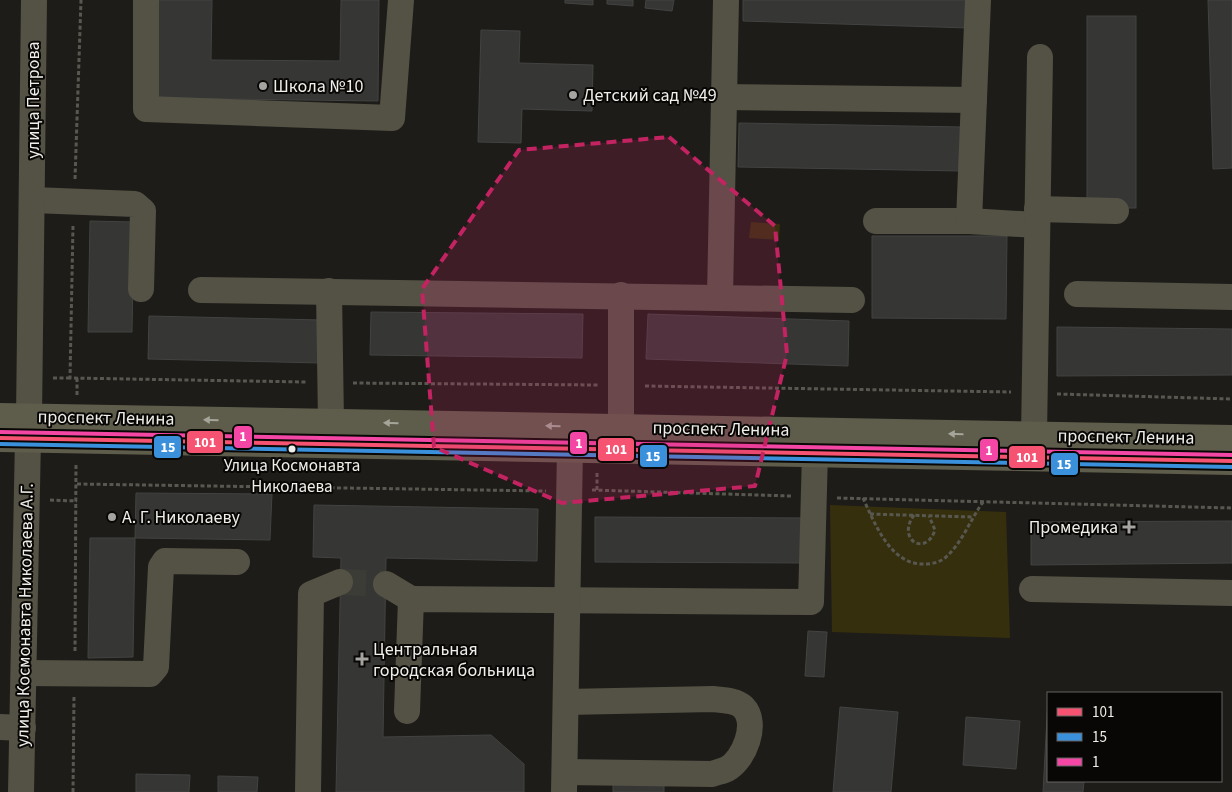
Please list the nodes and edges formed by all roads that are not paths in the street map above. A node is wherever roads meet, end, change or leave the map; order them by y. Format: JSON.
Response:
{"nodes":[{"id":1,"x":34,"y":0,"type":"edge"},
{"id":2,"x":146,"y":0,"type":"edge"},
{"id":3,"x":401,"y":0,"type":"edge"},
{"id":4,"x":726,"y":0,"type":"edge"},
{"id":5,"x":978,"y":0,"type":"edge"},
{"id":6,"x":1040,"y":57,"type":"dead end"},
{"id":7,"x":724,"y":97,"type":"junction"},
{"id":8,"x":974,"y":100,"type":"junction"},
{"id":9,"x":32,"y":200,"type":"junction"},
{"id":10,"x":1116,"y":211,"type":"dead end"},
{"id":11,"x":1036,"y":217,"type":"junction"},
{"id":12,"x":876,"y":221,"type":"dead end"},
{"id":13,"x":969,"y":222,"type":"junction"},
{"id":14,"x":142,"y":289,"type":"dead end"},
{"id":15,"x":201,"y":290,"type":"dead end"},
{"id":16,"x":329,"y":290,"type":"junction"},
{"id":17,"x":1077,"y":294,"type":"dead end"},
{"id":18,"x":622,"y":295,"type":"junction"},
{"id":19,"x":720,"y":296,"type":"junction"},
{"id":20,"x":1232,"y":297,"type":"edge"},
{"id":21,"x":852,"y":300,"type":"dead end"},
{"id":22,"x":0,"y":417,"type":"edge"},
{"id":23,"x":331,"y":422,"type":"junction"},
{"id":24,"x":29,"y":428,"type":"junction"},
{"id":25,"x":621,"y":428,"type":"junction"},
{"id":26,"x":1034,"y":436,"type":"junction"},
{"id":27,"x":0,"y":438,"type":"edge"},
{"id":28,"x":1232,"y":439,"type":"edge"},
{"id":29,"x":570,"y":448,"type":"junction"},
{"id":30,"x":815,"y":452,"type":"junction"},
{"id":31,"x":1232,"y":461,"type":"edge"},
{"id":32,"x":237,"y":562,"type":"dead end"},
{"id":33,"x":340,"y":582,"type":"tunnel mouth"},
{"id":34,"x":386,"y":584,"type":"tunnel mouth"},
{"id":35,"x":1032,"y":589,"type":"dead end"},
{"id":36,"x":1232,"y":593,"type":"edge"},
{"id":37,"x":411,"y":599,"type":"junction"},
{"id":38,"x":568,"y":601,"type":"junction"},
{"id":39,"x":24,"y":673,"type":"junction"},
{"id":40,"x":566,"y":702,"type":"junction"},
{"id":41,"x":407,"y":711,"type":"dead end"},
{"id":42,"x":11,"y":727,"type":"edge"},
{"id":43,"x":565,"y":782,"type":"edge"},
{"id":44,"x":679,"y":783,"type":"edge"},
{"id":45,"x":21,"y":792,"type":"edge"},
{"id":46,"x":308,"y":792,"type":"edge"}],
"edges":[{"from":1,"to":9,"type":"street","name":"улица Петрова"},
{"from":2,"to":3,"type":"street"},
{"from":4,"to":7,"type":"street"},
{"from":5,"to":8,"type":"street"},
{"from":6,"to":11,"type":"street"},
{"from":7,"to":8,"type":"street"},
{"from":7,"to":19,"type":"street"},
{"from":8,"to":13,"type":"street"},
{"from":9,"to":14,"type":"street"},
{"from":9,"to":24,"type":"street","name":"улица Космонавта Николаева А.Г."},
{"from":10,"to":11,"type":"street"},
{"from":11,"to":13,"type":"street"},
{"from":11,"to":26,"type":"street"},
{"from":12,"to":13,"type":"street"},
{"from":15,"to":16,"type":"street"},
{"from":16,"to":18,"type":"street"},
{"from":16,"to":23,"type":"street"},
{"from":17,"to":20,"type":"street"},
{"from":18,"to":19,"type":"street"},
{"from":18,"to":25,"type":"street"},
{"from":19,"to":21,"type":"street"},
{"from":22,"to":24,"type":"main road","name":"проспект Ленина"},
{"from":23,"to":24,"type":"main road","name":"проспект Ленина","one_way":true},
{"from":25,"to":23,"type":"main road","name":"проспект Ленина","one_way":true},
{"from":24,"to":27,"type":"main road","name":"проспект Ленина"},
{"from":24,"to":29,"type":"main road","name":"проспект Ленина"},
{"from":24,"to":39,"type":"street","name":"улица Космонавта Николаева А.Г."},
{"from":26,"to":25,"type":"main road","name":"проспект Ленина","one_way":true},
{"from":26,"to":28,"type":"main road","name":"проспект Ленина"},
{"from":29,"to":30,"type":"main road","name":"проспект Ленина"},
{"from":29,"to":38,"type":"street"},
{"from":30,"to":31,"type":"main road","name":"проспект Ленина"},
{"from":30,"to":38,"type":"street"},
{"from":32,"to":39,"type":"street"},
{"from":33,"to":46,"type":"street"},
{"from":34,"to":37,"type":"street"},
{"from":35,"to":36,"type":"street"},
{"from":37,"to":38,"type":"street"},
{"from":37,"to":41,"type":"street"},
{"from":38,"to":40,"type":"street"},
{"from":39,"to":42,"type":"street","name":"улица Космонавта Николаева А.Г."},
{"from":40,"to":43,"type":"street"},
{"from":40,"to":44,"type":"street"},
{"from":42,"to":45,"type":"street","name":"улица Космонавта Николаева А.Г."},
{"from":43,"to":44,"type":"street"}]}
